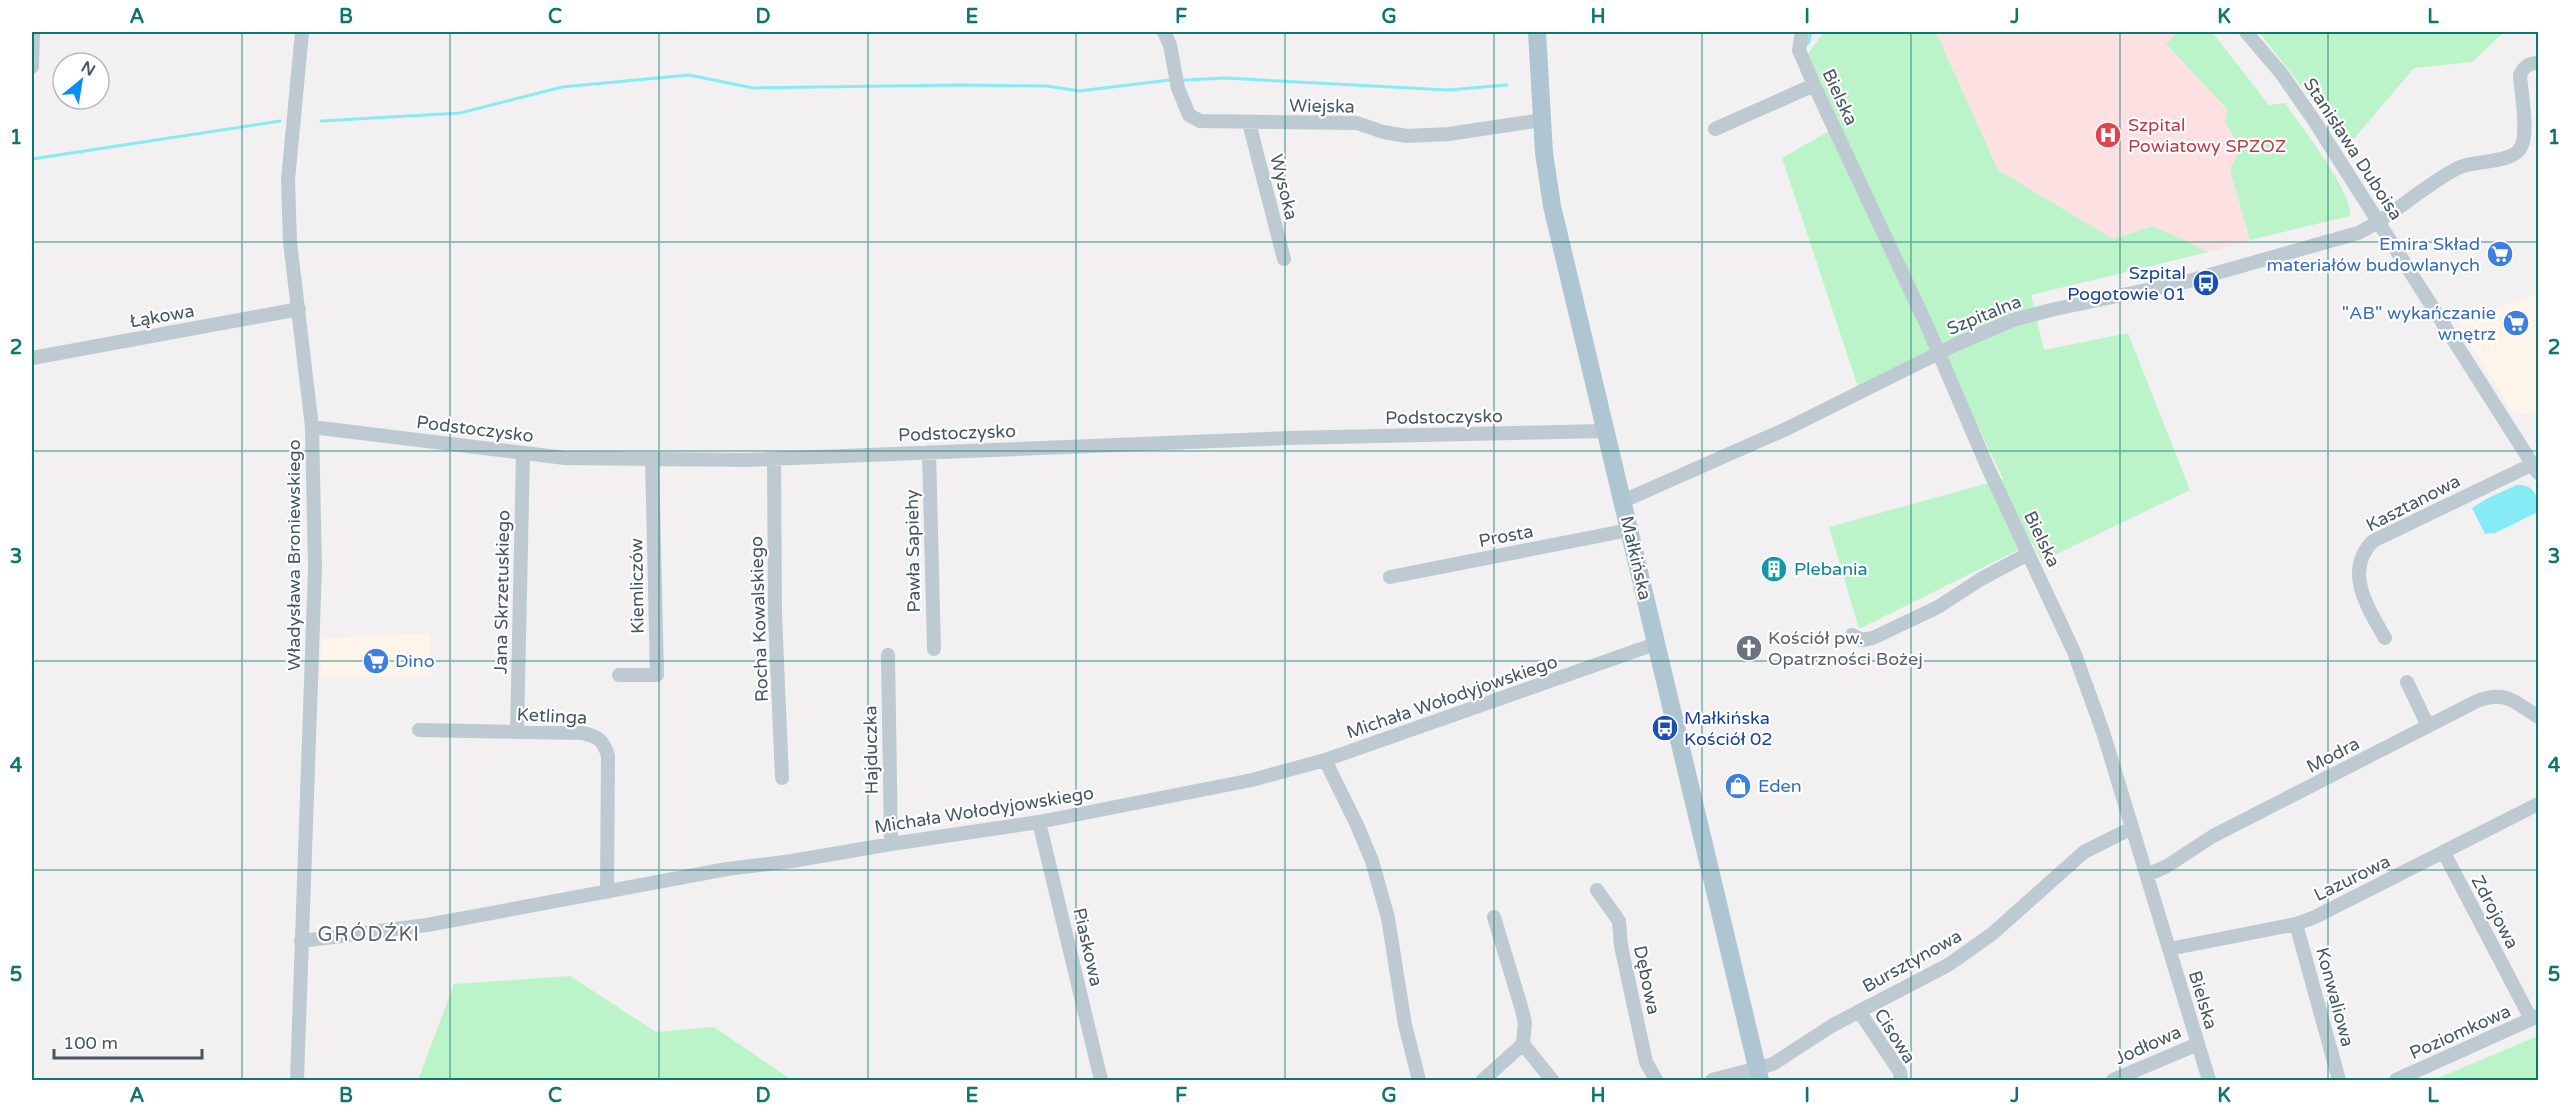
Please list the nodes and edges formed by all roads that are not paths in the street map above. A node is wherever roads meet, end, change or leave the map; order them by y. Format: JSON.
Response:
{"nodes":[{"id":1,"x":33,"y":32,"type":"edge"},
{"id":2,"x":302,"y":32,"type":"edge"},
{"id":3,"x":1164,"y":32,"type":"edge"},
{"id":4,"x":1538,"y":32,"type":"edge"},
{"id":5,"x":1802,"y":32,"type":"edge"},
{"id":6,"x":2246,"y":32,"type":"edge"},
{"id":7,"x":2538,"y":63,"type":"edge"},
{"id":8,"x":32,"y":67,"type":"edge"},
{"id":9,"x":1814,"y":85,"type":"junction"},
{"id":10,"x":1542,"y":120,"type":"junction"},
{"id":11,"x":1249,"y":123,"type":"junction"},
{"id":12,"x":1715,"y":129,"type":"dead end"},
{"id":13,"x":2379,"y":223,"type":"junction"},
{"id":14,"x":1284,"y":259,"type":"dead end"},
{"id":15,"x":299,"y":309,"type":"junction"},
{"id":16,"x":1939,"y":353,"type":"junction"},
{"id":17,"x":32,"y":358,"type":"edge"},
{"id":18,"x":312,"y":427,"type":"junction"},
{"id":19,"x":1606,"y":430,"type":"junction"},
{"id":20,"x":929,"y":452,"type":"junction"},
{"id":21,"x":523,"y":453,"type":"junction"},
{"id":22,"x":652,"y":459,"type":"junction"},
{"id":23,"x":774,"y":459,"type":"junction"},
{"id":24,"x":2536,"y":469,"type":"edge"},
{"id":25,"x":1623,"y":501,"type":"junction"},
{"id":26,"x":1629,"y":530,"type":"junction"},
{"id":27,"x":2028,"y":554,"type":"junction"},
{"id":28,"x":1390,"y":577,"type":"dead end"},
{"id":29,"x":1852,"y":635,"type":"dead end"},
{"id":30,"x":2385,"y":638,"type":"dead end"},
{"id":31,"x":1655,"y":644,"type":"junction"},
{"id":32,"x":934,"y":649,"type":"dead end"},
{"id":33,"x":888,"y":655,"type":"dead end"},
{"id":34,"x":619,"y":675,"type":"dead end"},
{"id":35,"x":2407,"y":682,"type":"dead end"},
{"id":36,"x":2538,"y":717,"type":"edge"},
{"id":37,"x":2428,"y":726,"type":"junction"},
{"id":38,"x":418,"y":730,"type":"dead end"},
{"id":39,"x":517,"y":732,"type":"junction"},
{"id":40,"x":1325,"y":760,"type":"junction"},
{"id":41,"x":783,"y":778,"type":"dead end"},
{"id":42,"x":2538,"y":804,"type":"edge"},
{"id":43,"x":1040,"y":822,"type":"junction"},
{"id":44,"x":2132,"y":828,"type":"junction"},
{"id":45,"x":891,"y":844,"type":"junction"},
{"id":46,"x":2444,"y":853,"type":"junction"},
{"id":47,"x":2146,"y":875,"type":"junction"},
{"id":48,"x":1597,"y":890,"type":"dead end"},
{"id":49,"x":607,"y":892,"type":"junction"},
{"id":50,"x":1494,"y":917,"type":"dead end"},
{"id":51,"x":2296,"y":924,"type":"junction"},
{"id":52,"x":301,"y":941,"type":"junction"},
{"id":53,"x":2169,"y":949,"type":"junction"},
{"id":54,"x":1859,"y":1011,"type":"junction"},
{"id":55,"x":2535,"y":1018,"type":"edge"},
{"id":56,"x":1523,"y":1044,"type":"junction"},
{"id":57,"x":2198,"y":1044,"type":"junction"},
{"id":58,"x":1759,"y":1074,"type":"edge"},
{"id":59,"x":297,"y":1080,"type":"edge"},
{"id":60,"x":1101,"y":1080,"type":"edge"},
{"id":61,"x":1419,"y":1080,"type":"edge"},
{"id":62,"x":1483,"y":1080,"type":"edge"},
{"id":63,"x":1552,"y":1080,"type":"edge"},
{"id":64,"x":1656,"y":1080,"type":"edge"},
{"id":65,"x":1712,"y":1080,"type":"edge"},
{"id":66,"x":1901,"y":1080,"type":"edge"},
{"id":67,"x":2113,"y":1080,"type":"edge"},
{"id":68,"x":2209,"y":1080,"type":"edge"},
{"id":69,"x":2339,"y":1080,"type":"edge"},
{"id":70,"x":2396,"y":1080,"type":"edge"}],
"edges":[{"from":1,"to":8,"type":"street"},
{"from":2,"to":15,"type":"street","name":"Władysława Broniewskiego"},
{"from":3,"to":11,"type":"street","name":"Wiejska"},
{"from":4,"to":10,"type":"main road","name":"Małkińska"},
{"from":5,"to":9,"type":"street","name":"Bielska"},
{"from":6,"to":13,"type":"street","name":"Stanisława Duboisa"},
{"from":7,"to":13,"type":"street","name":"Szpitalna"},
{"from":9,"to":12,"type":"street"},
{"from":9,"to":16,"type":"street","name":"Bielska"},
{"from":10,"to":11,"type":"street","name":"Wiejska"},
{"from":10,"to":19,"type":"main road","name":"Małkińska"},
{"from":11,"to":14,"type":"street","name":"Wysoka"},
{"from":13,"to":16,"type":"street","name":"Szpitalna"},
{"from":13,"to":24,"type":"street","name":"Stanisława Duboisa"},
{"from":15,"to":17,"type":"street","name":"Łąkowa"},
{"from":15,"to":18,"type":"street","name":"Władysława Broniewskiego"},
{"from":16,"to":25,"type":"street","name":"Szpitalna"},
{"from":16,"to":27,"type":"street","name":"Bielska"},
{"from":18,"to":21,"type":"street","name":"Podstoczysko"},
{"from":18,"to":52,"type":"street","name":"Władysława Broniewskiego"},
{"from":19,"to":20,"type":"street","name":"Podstoczysko"},
{"from":19,"to":25,"type":"main road","name":"Małkińska"},
{"from":20,"to":23,"type":"street","name":"Podstoczysko"},
{"from":20,"to":32,"type":"street","name":"Pawła Sapiehy"},
{"from":21,"to":22,"type":"street","name":"Podstoczysko"},
{"from":21,"to":39,"type":"street","name":"Jana Skrzetuskiego"},
{"from":22,"to":23,"type":"street","name":"Podstoczysko"},
{"from":22,"to":34,"type":"street","name":"Kiemliczów"},
{"from":23,"to":41,"type":"street","name":"Rocha Kowalskiego"},
{"from":24,"to":30,"type":"street","name":"Kasztanowa"},
{"from":25,"to":26,"type":"main road","name":"Małkińska"},
{"from":26,"to":28,"type":"street","name":"Prosta"},
{"from":26,"to":31,"type":"main road","name":"Małkińska"},
{"from":27,"to":29,"type":"street"},
{"from":27,"to":44,"type":"street","name":"Bielska"},
{"from":31,"to":40,"type":"street","name":"Michała Wołodyjowskiego"},
{"from":31,"to":58,"type":"main road","name":"Małkińska"},
{"from":33,"to":45,"type":"street","name":"Hajduczka"},
{"from":35,"to":37,"type":"street"},
{"from":36,"to":37,"type":"street","name":"Modra"},
{"from":37,"to":47,"type":"street","name":"Modra"},
{"from":38,"to":39,"type":"street","name":"Ketlinga"},
{"from":39,"to":49,"type":"street","name":"Ketlinga"},
{"from":40,"to":43,"type":"street","name":"Michała Wołodyjowskiego"},
{"from":40,"to":61,"type":"street"},
{"from":42,"to":46,"type":"street","name":"Lazurowa"},
{"from":43,"to":45,"type":"street","name":"Michała Wołodyjowskiego"},
{"from":43,"to":60,"type":"street","name":"Piaskowa"},
{"from":44,"to":47,"type":"street","name":"Bielska"},
{"from":44,"to":54,"type":"street","name":"Bursztynowa"},
{"from":45,"to":49,"type":"street","name":"Michała Wołodyjowskiego"},
{"from":46,"to":51,"type":"street","name":"Lazurowa"},
{"from":46,"to":55,"type":"street","name":"Zdrojowa"},
{"from":47,"to":53,"type":"street","name":"Bielska"},
{"from":48,"to":64,"type":"street","name":"Dębowa"},
{"from":49,"to":52,"type":"street","name":"Michała Wołodyjowskiego"},
{"from":50,"to":56,"type":"street"},
{"from":51,"to":53,"type":"street","name":"Lazurowa"},
{"from":51,"to":69,"type":"street","name":"Konwaliowa"},
{"from":52,"to":59,"type":"street","name":"Władysława Broniewskiego"},
{"from":53,"to":57,"type":"street","name":"Bielska"},
{"from":54,"to":58,"type":"street","name":"Bursztynowa"},
{"from":54,"to":66,"type":"street","name":"Cisowa"},
{"from":55,"to":70,"type":"street","name":"Poziomkowa"},
{"from":56,"to":62,"type":"street"},
{"from":56,"to":63,"type":"street"},
{"from":57,"to":67,"type":"street","name":"Jodłowa"},
{"from":57,"to":68,"type":"street","name":"Bielska"},
{"from":58,"to":65,"type":"street","name":"Bursztynowa"}]}
